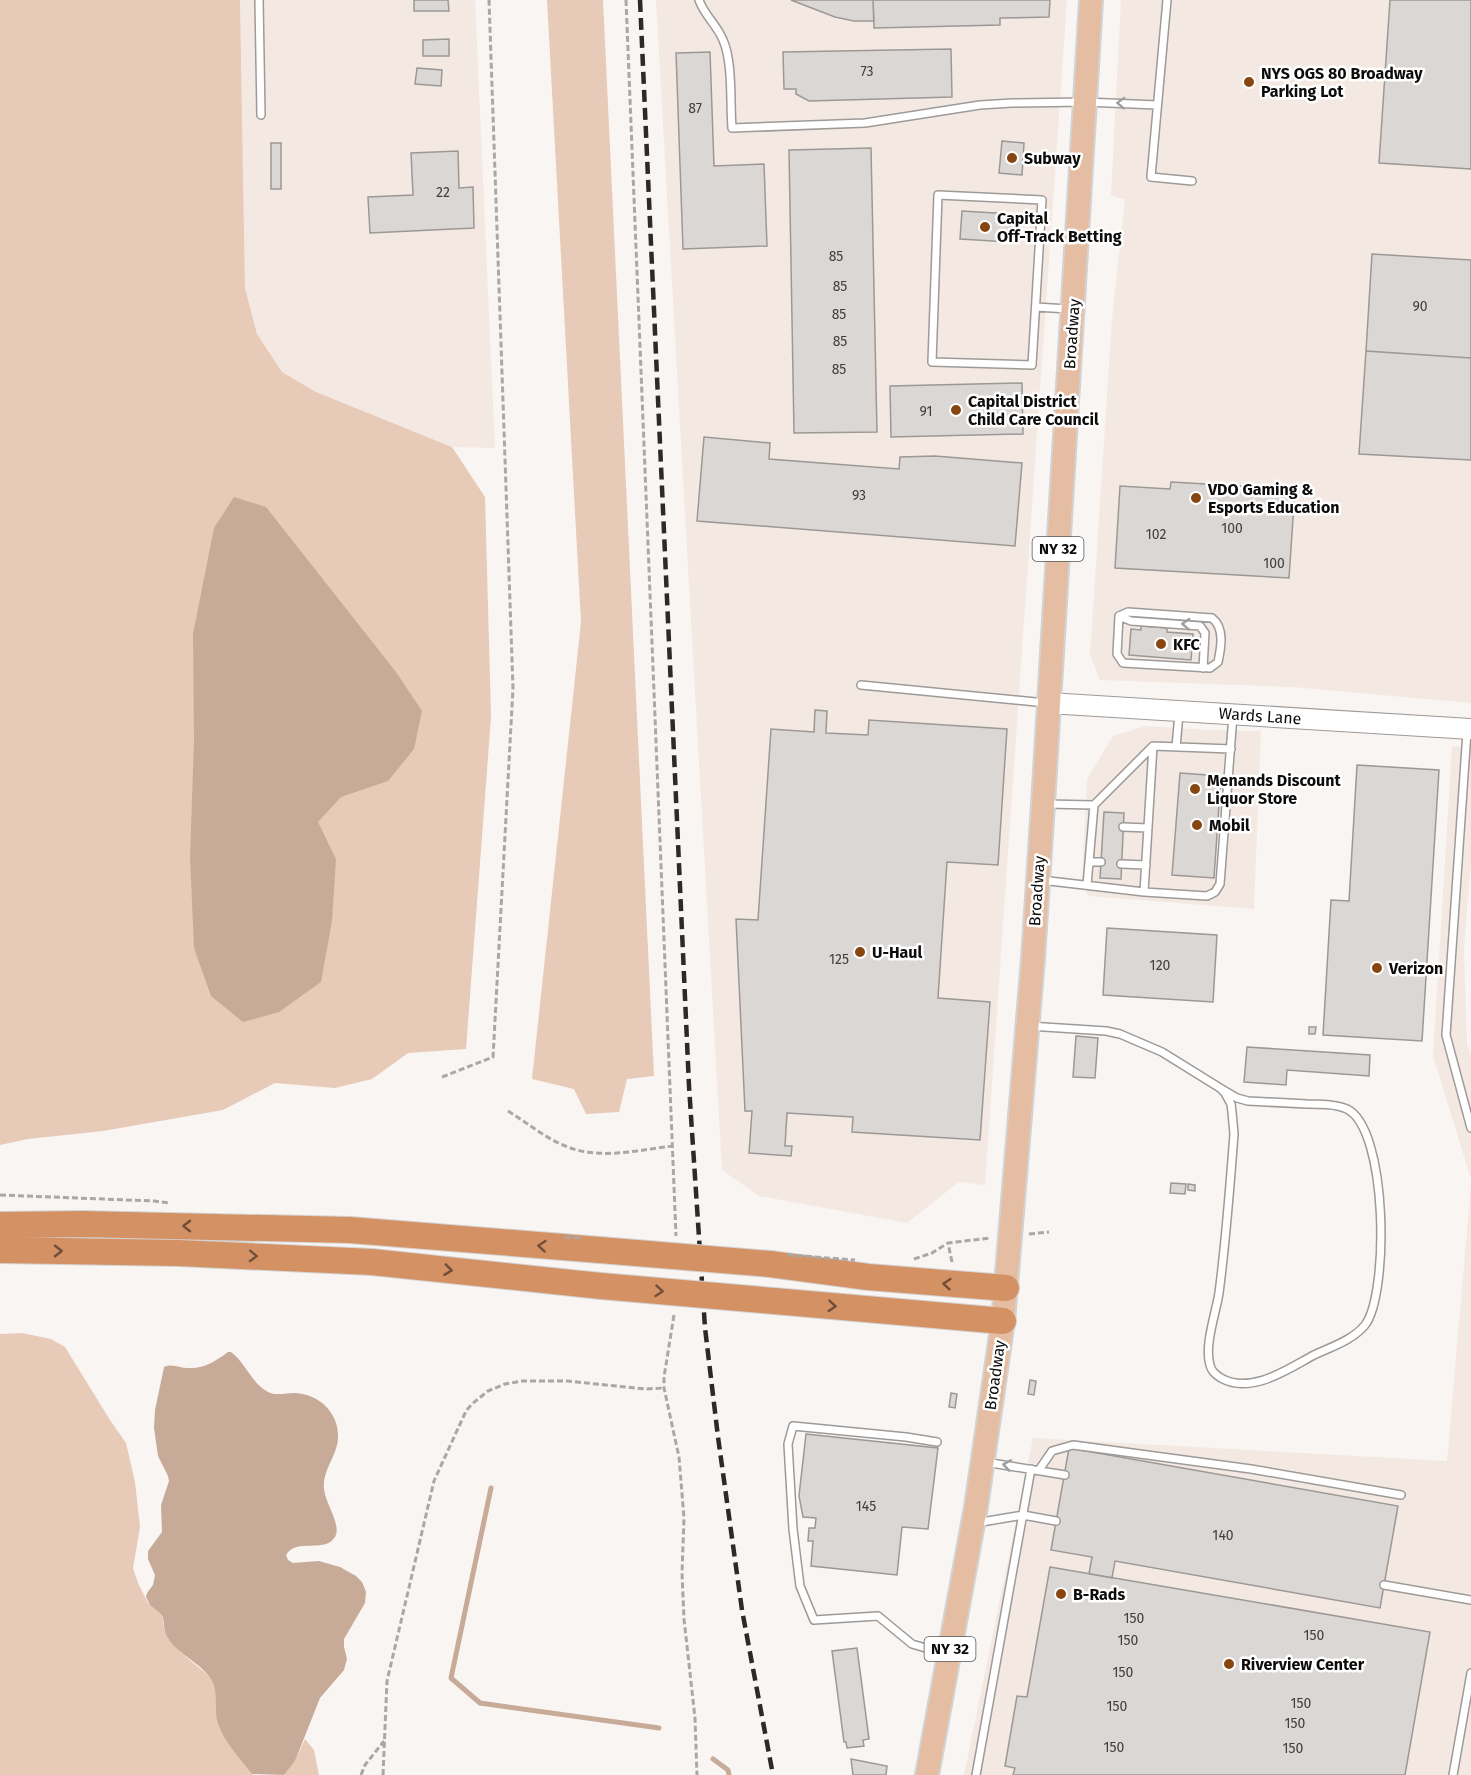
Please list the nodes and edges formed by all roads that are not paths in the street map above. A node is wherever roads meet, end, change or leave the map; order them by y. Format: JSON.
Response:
{"nodes":[{"id":1,"x":259,"y":0,"type":"edge"},
{"id":2,"x":699,"y":0,"type":"edge"},
{"id":3,"x":1091,"y":0,"type":"edge"},
{"id":4,"x":1167,"y":0,"type":"edge"},
{"id":5,"x":1085,"y":102,"type":"junction"},
{"id":6,"x":1157,"y":105,"type":"junction"},
{"id":7,"x":261,"y":115,"type":"dead end"},
{"id":8,"x":1192,"y":181,"type":"dead end"},
{"id":9,"x":1036,"y":307,"type":"junction"},
{"id":10,"x":1073,"y":309,"type":"junction"},
{"id":11,"x":1119,"y":616,"type":"junction"},
{"id":12,"x":1203,"y":668,"type":"junction"},
{"id":13,"x":861,"y":685,"type":"dead end"},
{"id":14,"x":1048,"y":703,"type":"junction"},
{"id":15,"x":1179,"y":711,"type":"junction"},
{"id":16,"x":1234,"y":715,"type":"junction"},
{"id":17,"x":1469,"y":729,"type":"edge"},
{"id":18,"x":1153,"y":746,"type":"junction"},
{"id":19,"x":1176,"y":747,"type":"junction"},
{"id":20,"x":1231,"y":749,"type":"junction"},
{"id":21,"x":1468,"y":769,"type":"edge"},
{"id":22,"x":1043,"y":804,"type":"junction"},
{"id":23,"x":1094,"y":805,"type":"junction"},
{"id":24,"x":1092,"y":825,"type":"junction"},
{"id":25,"x":1103,"y":825,"type":"dead end"},
{"id":26,"x":1123,"y":827,"type":"dead end"},
{"id":27,"x":1148,"y":828,"type":"junction"},
{"id":28,"x":1089,"y":861,"type":"junction"},
{"id":29,"x":1101,"y":862,"type":"dead end"},
{"id":30,"x":1121,"y":864,"type":"dead end"},
{"id":31,"x":1146,"y":865,"type":"junction"},
{"id":32,"x":1038,"y":879,"type":"junction"},
{"id":33,"x":1087,"y":885,"type":"junction"},
{"id":34,"x":1144,"y":892,"type":"junction"},
{"id":35,"x":1027,"y":1026,"type":"junction"},
{"id":36,"x":1220,"y":1088,"type":"junction"},
{"id":37,"x":1471,"y":1128,"type":"edge"},
{"id":38,"x":0,"y":1225,"type":"edge"},
{"id":39,"x":0,"y":1250,"type":"edge"},
{"id":40,"x":1006,"y":1288,"type":"junction"},
{"id":41,"x":1003,"y":1321,"type":"junction"},
{"id":42,"x":938,"y":1442,"type":"dead end"},
{"id":43,"x":983,"y":1461,"type":"junction"},
{"id":44,"x":1035,"y":1470,"type":"junction"},
{"id":45,"x":1065,"y":1475,"type":"dead end"},
{"id":46,"x":1401,"y":1494,"type":"dead end"},
{"id":47,"x":1023,"y":1515,"type":"junction"},
{"id":48,"x":1056,"y":1521,"type":"dead end"},
{"id":49,"x":973,"y":1524,"type":"junction"},
{"id":50,"x":1384,"y":1585,"type":"dead end"},
{"id":51,"x":1471,"y":1600,"type":"edge"},
{"id":52,"x":949,"y":1655,"type":"junction"},
{"id":53,"x":1471,"y":1673,"type":"edge"},
{"id":54,"x":927,"y":1775,"type":"edge"},
{"id":55,"x":976,"y":1775,"type":"edge"},
{"id":56,"x":1453,"y":1775,"type":"edge"}],
"edges":[{"from":1,"to":7,"type":"lane"},
{"from":2,"to":5,"type":"lane"},
{"from":3,"to":5,"type":"main road","name":"Broadway","number":"NY 32"},
{"from":4,"to":6,"type":"lane"},
{"from":6,"to":5,"type":"lane","one_way":true},
{"from":5,"to":10,"type":"main road","name":"Broadway","number":"NY 32"},
{"from":6,"to":8,"type":"lane"},
{"from":9,"to":9,"type":"lane"},
{"from":9,"to":10,"type":"lane"},
{"from":10,"to":14,"type":"main road","name":"Broadway","number":"NY 32"},
{"from":12,"to":11,"type":"lane","one_way":true},
{"from":11,"to":12,"type":"lane"},
{"from":11,"to":12,"type":"lane"},
{"from":13,"to":14,"type":"lane"},
{"from":14,"to":15,"type":"street","name":"Wards Lane"},
{"from":14,"to":22,"type":"main road","name":"Broadway","number":"NY 32"},
{"from":15,"to":16,"type":"street","name":"Wards Lane"},
{"from":15,"to":19,"type":"lane"},
{"from":16,"to":17,"type":"street","name":"Wards Lane"},
{"from":16,"to":20,"type":"lane"},
{"from":17,"to":21,"type":"lane"},
{"from":18,"to":19,"type":"lane"},
{"from":18,"to":23,"type":"lane"},
{"from":18,"to":27,"type":"lane"},
{"from":19,"to":20,"type":"lane"},
{"from":20,"to":34,"type":"lane"},
{"from":21,"to":37,"type":"lane"},
{"from":22,"to":23,"type":"lane"},
{"from":22,"to":32,"type":"main road","name":"Broadway","number":"NY 32"},
{"from":23,"to":24,"type":"lane"},
{"from":24,"to":25,"type":"lane"},
{"from":24,"to":28,"type":"lane"},
{"from":26,"to":27,"type":"lane"},
{"from":27,"to":31,"type":"lane"},
{"from":28,"to":29,"type":"lane"},
{"from":28,"to":33,"type":"lane"},
{"from":30,"to":31,"type":"lane"},
{"from":31,"to":34,"type":"lane"},
{"from":32,"to":33,"type":"lane"},
{"from":32,"to":35,"type":"main road","name":"Broadway","number":"NY 32"},
{"from":33,"to":34,"type":"lane"},
{"from":35,"to":36,"type":"lane"},
{"from":35,"to":40,"type":"main road","name":"Broadway","number":"NY 32"},
{"from":36,"to":36,"type":"lane"},
{"from":40,"to":38,"type":"highway","one_way":true,"bridge":true},
{"from":39,"to":41,"type":"highway","one_way":true,"bridge":true},
{"from":40,"to":41,"type":"main road","name":"Broadway","number":"NY 32"},
{"from":41,"to":43,"type":"main road","name":"Broadway","number":"NY 32"},
{"from":42,"to":52,"type":"lane"},
{"from":44,"to":43,"type":"lane","one_way":true},
{"from":43,"to":49,"type":"main road","name":"Broadway","number":"NY 32"},
{"from":44,"to":45,"type":"lane"},
{"from":44,"to":46,"type":"lane"},
{"from":44,"to":47,"type":"lane"},
{"from":47,"to":48,"type":"lane"},
{"from":47,"to":49,"type":"lane"},
{"from":47,"to":55,"type":"lane"},
{"from":49,"to":52,"type":"main road","name":"Broadway","number":"NY 32"},
{"from":50,"to":51,"type":"lane"},
{"from":52,"to":54,"type":"main road","name":"Broadway","number":"NY 32"},
{"from":53,"to":56,"type":"lane"}]}
